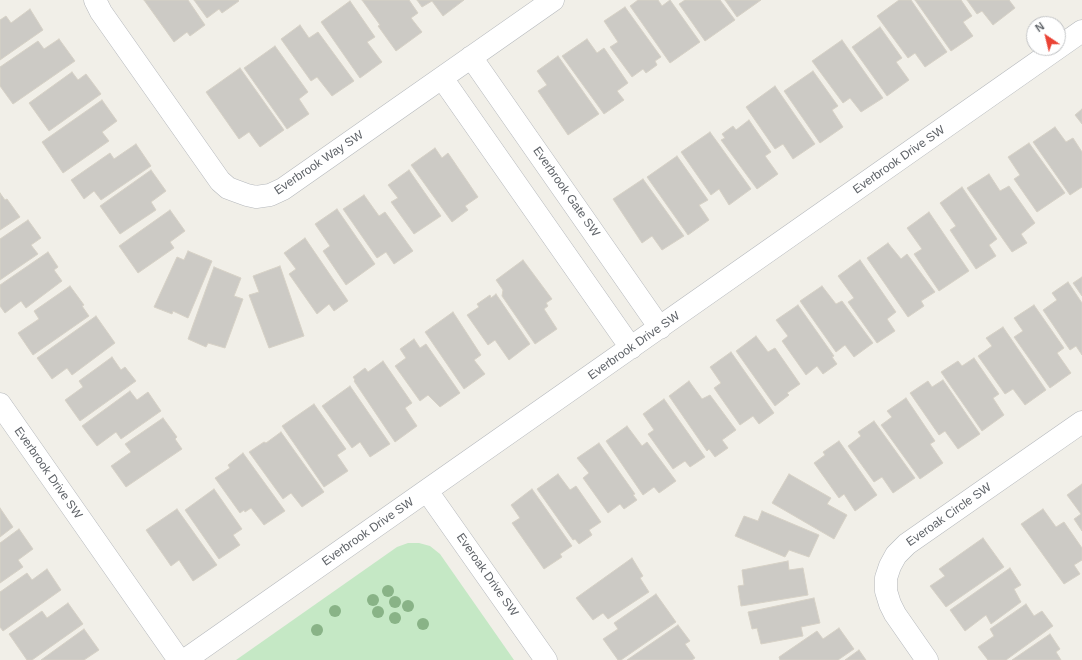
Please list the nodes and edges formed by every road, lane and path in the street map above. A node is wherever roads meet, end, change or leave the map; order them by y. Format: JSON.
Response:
{"nodes":[{"id":1,"x":95,"y":0,"type":"edge"},
{"id":2,"x":553,"y":0,"type":"edge"},
{"id":3,"x":1082,"y":32,"type":"edge"},
{"id":4,"x":471,"y":57,"type":"junction"},
{"id":5,"x":442,"y":78,"type":"junction"},
{"id":6,"x":660,"y":328,"type":"junction"},
{"id":7,"x":631,"y":348,"type":"junction"},
{"id":8,"x":0,"y":404,"type":"edge"},
{"id":9,"x":1082,"y":422,"type":"edge"},
{"id":10,"x":427,"y":491,"type":"junction"},
{"id":11,"x":180,"y":660,"type":"edge"},
{"id":12,"x":185,"y":660,"type":"edge"},
{"id":13,"x":546,"y":660,"type":"edge"},
{"id":14,"x":927,"y":660,"type":"edge"}],
"edges":[{"from":1,"to":5,"type":"street","name":"Everbrook Way SW"},
{"from":2,"to":4,"type":"street","name":"Everbrook Way SW"},
{"from":3,"to":6,"type":"street","name":"Everbrook Drive SW"},
{"from":4,"to":5,"type":"street","name":"Everbrook Way SW"},
{"from":4,"to":6,"type":"street","name":"Everbrook Gate SW"},
{"from":5,"to":7,"type":"street"},
{"from":6,"to":7,"type":"street","name":"Everbrook Drive SW"},
{"from":7,"to":10,"type":"street","name":"Everbrook Drive SW"},
{"from":8,"to":11,"type":"street","name":"Everbrook Drive SW"},
{"from":9,"to":14,"type":"street","name":"Everoak Circle SW"},
{"from":10,"to":12,"type":"street","name":"Everbrook Drive SW"},
{"from":10,"to":13,"type":"street","name":"Everoak Drive SW"}]}
